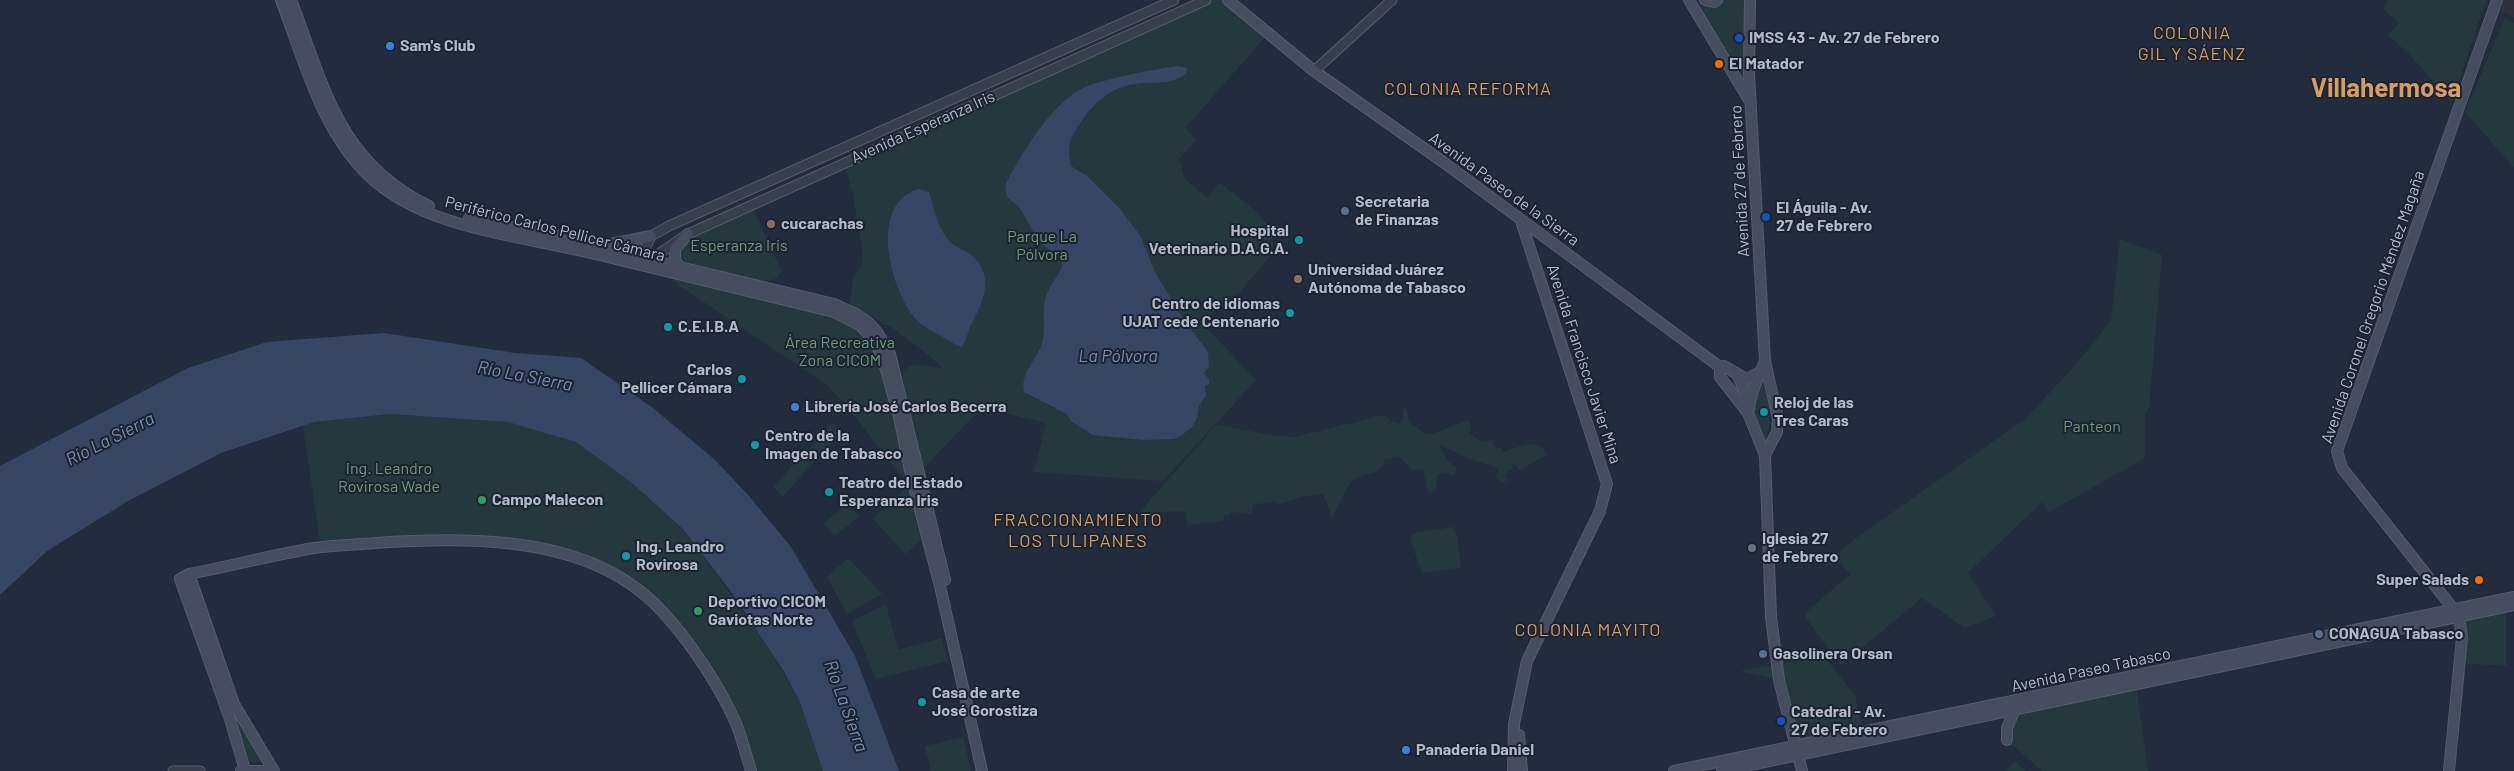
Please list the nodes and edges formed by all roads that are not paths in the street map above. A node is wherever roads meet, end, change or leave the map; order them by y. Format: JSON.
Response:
{"nodes":[{"id":1,"x":281,"y":0,"type":"edge"},
{"id":2,"x":291,"y":0,"type":"edge"},
{"id":3,"x":1174,"y":0,"type":"edge"},
{"id":4,"x":1206,"y":0,"type":"edge"},
{"id":5,"x":1228,"y":0,"type":"edge"},
{"id":6,"x":1392,"y":0,"type":"edge"},
{"id":7,"x":1689,"y":0,"type":"edge"},
{"id":8,"x":1705,"y":0,"type":"edge"},
{"id":9,"x":1717,"y":0,"type":"edge"},
{"id":10,"x":1750,"y":0,"type":"edge"},
{"id":11,"x":2497,"y":0,"type":"edge"},
{"id":12,"x":1314,"y":71,"type":"junction"},
{"id":13,"x":973,"y":91,"type":"junction"},
{"id":14,"x":1750,"y":101,"type":"junction"},
{"id":15,"x":978,"y":103,"type":"junction"},
{"id":16,"x":765,"y":184,"type":"junction"},
{"id":17,"x":747,"y":193,"type":"junction"},
{"id":18,"x":774,"y":194,"type":"junction"},
{"id":19,"x":751,"y":205,"type":"junction"},
{"id":20,"x":1520,"y":220,"type":"junction"},
{"id":21,"x":1530,"y":227,"type":"junction"},
{"id":22,"x":688,"y":234,"type":"junction"},
{"id":23,"x":651,"y":236,"type":"junction"},
{"id":24,"x":604,"y":246,"type":"junction"},
{"id":25,"x":640,"y":261,"type":"junction"},
{"id":26,"x":653,"y":265,"type":"junction"},
{"id":27,"x":679,"y":266,"type":"junction"},
{"id":28,"x":1765,"y":361,"type":"junction"},
{"id":29,"x":1720,"y":367,"type":"junction"},
{"id":30,"x":1760,"y":372,"type":"junction"},
{"id":31,"x":1738,"y":376,"type":"junction"},
{"id":32,"x":1747,"y":412,"type":"junction"},
{"id":33,"x":1765,"y":454,"type":"junction"},
{"id":34,"x":184,"y":576,"type":"junction"},
{"id":35,"x":2514,"y":597,"type":"edge"},
{"id":36,"x":2514,"y":604,"type":"edge"},
{"id":37,"x":2456,"y":613,"type":"junction"},
{"id":38,"x":2322,"y":646,"type":"junction"},
{"id":39,"x":2315,"y":656,"type":"dead end"},
{"id":40,"x":2015,"y":709,"type":"junction"},
{"id":41,"x":2006,"y":740,"type":"dead end"},
{"id":42,"x":1798,"y":750,"type":"junction"},
{"id":43,"x":173,"y":771,"type":"edge"},
{"id":44,"x":200,"y":771,"type":"edge"},
{"id":45,"x":243,"y":771,"type":"edge"},
{"id":46,"x":273,"y":771,"type":"edge"},
{"id":47,"x":751,"y":771,"type":"edge"},
{"id":48,"x":982,"y":771,"type":"edge"},
{"id":49,"x":987,"y":771,"type":"edge"},
{"id":50,"x":1513,"y":771,"type":"edge"},
{"id":51,"x":1522,"y":771,"type":"edge"},
{"id":52,"x":1674,"y":771,"type":"edge"},
{"id":53,"x":1722,"y":771,"type":"edge"},
{"id":54,"x":1802,"y":771,"type":"edge"},
{"id":55,"x":2449,"y":771,"type":"edge"}],
"edges":[{"from":1,"to":25,"type":"main road","name":"Periférico Carlos Pellicer Cámara"},
{"from":2,"to":24,"type":"main road","name":"Periférico Carlos Pellicer Cámara"},
{"from":3,"to":13,"type":"street","name":"Avenida Esperanza Iris"},
{"from":4,"to":15,"type":"street","name":"Avenida Esperanza Iris"},
{"from":5,"to":12,"type":"main road","name":"Avenida Paseo de la Sierra"},
{"from":6,"to":12,"type":"street"},
{"from":7,"to":14,"type":"main road"},
{"from":8,"to":9,"type":"main road"},
{"from":10,"to":14,"type":"main road","name":"Avenida 27 de Febrero"},
{"from":11,"to":37,"type":"main road","name":"Avenida Coronel Gregorio Méndez Magaña"},
{"from":12,"to":20,"type":"main road","name":"Avenida Paseo de la Sierra"},
{"from":13,"to":15,"type":"street"},
{"from":13,"to":16,"type":"street","name":"Avenida Esperanza Iris"},
{"from":14,"to":28,"type":"main road","name":"Avenida 27 de Febrero"},
{"from":15,"to":18,"type":"street","name":"Avenida Esperanza Iris"},
{"from":16,"to":17,"type":"street","name":"Avenida Esperanza Iris"},
{"from":16,"to":18,"type":"street"},
{"from":17,"to":19,"type":"street"},
{"from":17,"to":23,"type":"street","name":"Avenida Esperanza Iris"},
{"from":18,"to":19,"type":"street","name":"Avenida Esperanza Iris"},
{"from":19,"to":22,"type":"street","name":"Avenida Esperanza Iris"},
{"from":20,"to":21,"type":"main road","name":"Avenida Paseo de la Sierra"},
{"from":20,"to":50,"type":"main road","name":"Avenida Francisco Javier Mina"},
{"from":21,"to":29,"type":"main road","name":"Avenida Paseo de la Sierra"},
{"from":21,"to":51,"type":"main road","name":"Avenida Francisco Javier Mina"},
{"from":22,"to":26,"type":"street","name":"Avenida Esperanza Iris"},
{"from":22,"to":27,"type":"main road"},
{"from":23,"to":24,"type":"main road"},
{"from":23,"to":25,"type":"street"},
{"from":24,"to":25,"type":"main road","name":"Periférico Carlos Pellicer Cámara"},
{"from":25,"to":26,"type":"main road","name":"Periférico Carlos Pellicer Cámara"},
{"from":26,"to":27,"type":"main road","name":"Periférico Carlos Pellicer Cámara"},
{"from":26,"to":48,"type":"main road","name":"Periférico Carlos Pellicer Cámara"},
{"from":27,"to":49,"type":"main road","name":"Periférico Carlos Pellicer Cámara"},
{"from":28,"to":30,"type":"main road","name":"Avenida 27 de Febrero"},
{"from":28,"to":33,"type":"main road","name":"Avenida 27 de Febrero"},
{"from":29,"to":31,"type":"main road","name":"Avenida Paseo de la Sierra"},
{"from":29,"to":32,"type":"main road"},
{"from":30,"to":31,"type":"main road"},
{"from":30,"to":32,"type":"main road","name":"Avenida 27 de Febrero"},
{"from":31,"to":32,"type":"main road"},
{"from":32,"to":33,"type":"main road"},
{"from":33,"to":42,"type":"main road"},
{"from":34,"to":45,"type":"main road"},
{"from":34,"to":46,"type":"main road"},
{"from":34,"to":47,"type":"main road"},
{"from":35,"to":37,"type":"main road","name":"Avenida Paseo Tabasco"},
{"from":36,"to":37,"type":"main road","name":"Avenida Paseo Tabasco"},
{"from":37,"to":38,"type":"main road","name":"Avenida Paseo Tabasco"},
{"from":37,"to":42,"type":"main road","name":"Avenida Paseo Tabasco"},
{"from":37,"to":55,"type":"main road"},
{"from":38,"to":39,"type":"main road"},
{"from":38,"to":40,"type":"main road","name":"Avenida Paseo Tabasco"},
{"from":40,"to":41,"type":"main road"},
{"from":40,"to":42,"type":"main road","name":"Avenida Paseo Tabasco"},
{"from":42,"to":52,"type":"main road","name":"Avenida Paseo Tabasco"},
{"from":42,"to":53,"type":"main road","name":"Avenida Paseo Tabasco"},
{"from":42,"to":54,"type":"main road"},
{"from":43,"to":44,"type":"street"},
{"from":45,"to":46,"type":"main road"}]}
